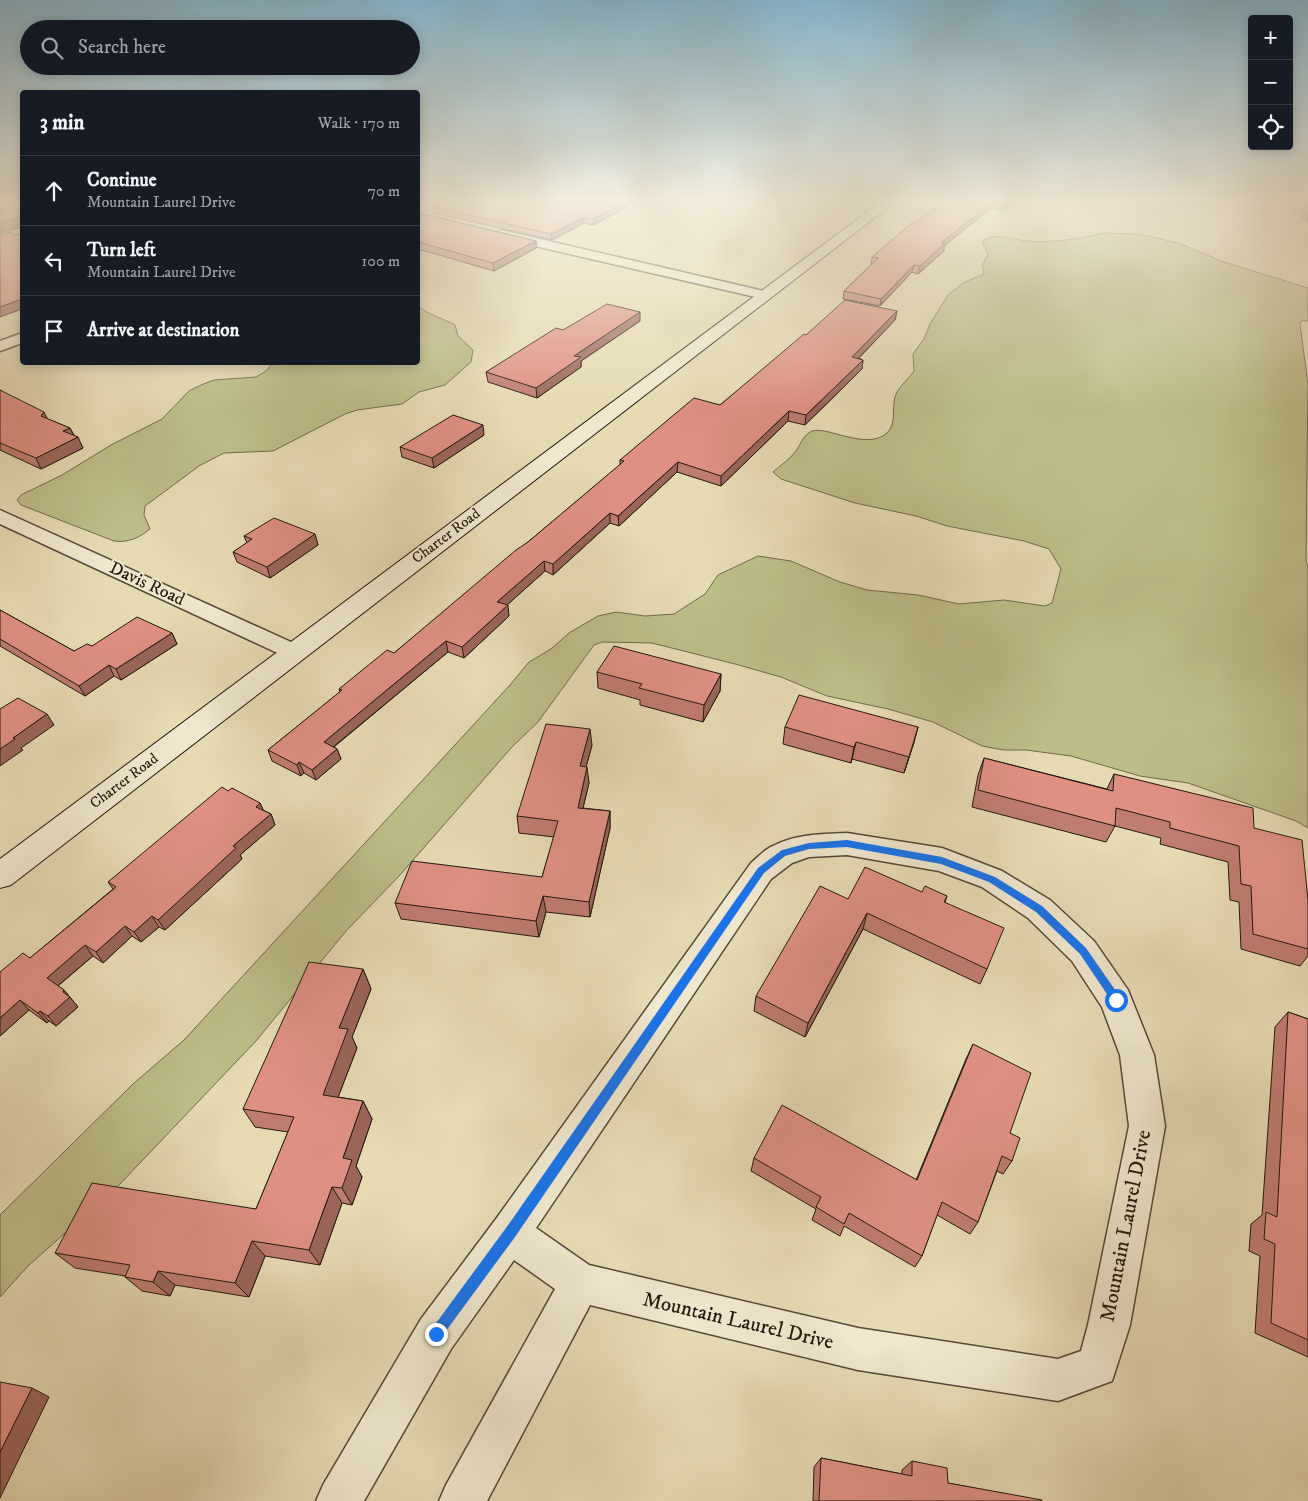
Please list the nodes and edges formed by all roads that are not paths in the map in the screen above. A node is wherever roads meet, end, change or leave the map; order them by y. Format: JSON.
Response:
{"nodes":[{"id":1,"x":648,"y":268,"type":"edge"},
{"id":2,"x":800,"y":268,"type":"edge"},
{"id":3,"x":764,"y":295,"type":"junction"},
{"id":4,"x":20,"y":339,"type":"edge"},
{"id":5,"x":0,"y":346,"type":"edge"},
{"id":6,"x":0,"y":516,"type":"edge"},
{"id":7,"x":294,"y":652,"type":"junction"},
{"id":8,"x":0,"y":876,"type":"edge"},
{"id":9,"x":510,"y":1233,"type":"junction"},
{"id":10,"x":580,"y":1283,"type":"junction"},
{"id":11,"x":339,"y":1501,"type":"edge"},
{"id":12,"x":462,"y":1501,"type":"edge"}],
"edges":[{"from":1,"to":3,"type":"street"},
{"from":2,"to":3,"type":"street","name":"Charter Road"},
{"from":3,"to":7,"type":"street","name":"Charter Road"},
{"from":4,"to":5,"type":"street"},
{"from":6,"to":7,"type":"street","name":"Davis Road"},
{"from":7,"to":8,"type":"street","name":"Charter Road"},
{"from":9,"to":10,"type":"street","name":"Mountain Laurel Drive"},
{"from":9,"to":10,"type":"street","name":"Mountain Laurel Drive"},
{"from":9,"to":11,"type":"street","name":"Mountain Laurel Drive"},
{"from":10,"to":12,"type":"street"}]}
